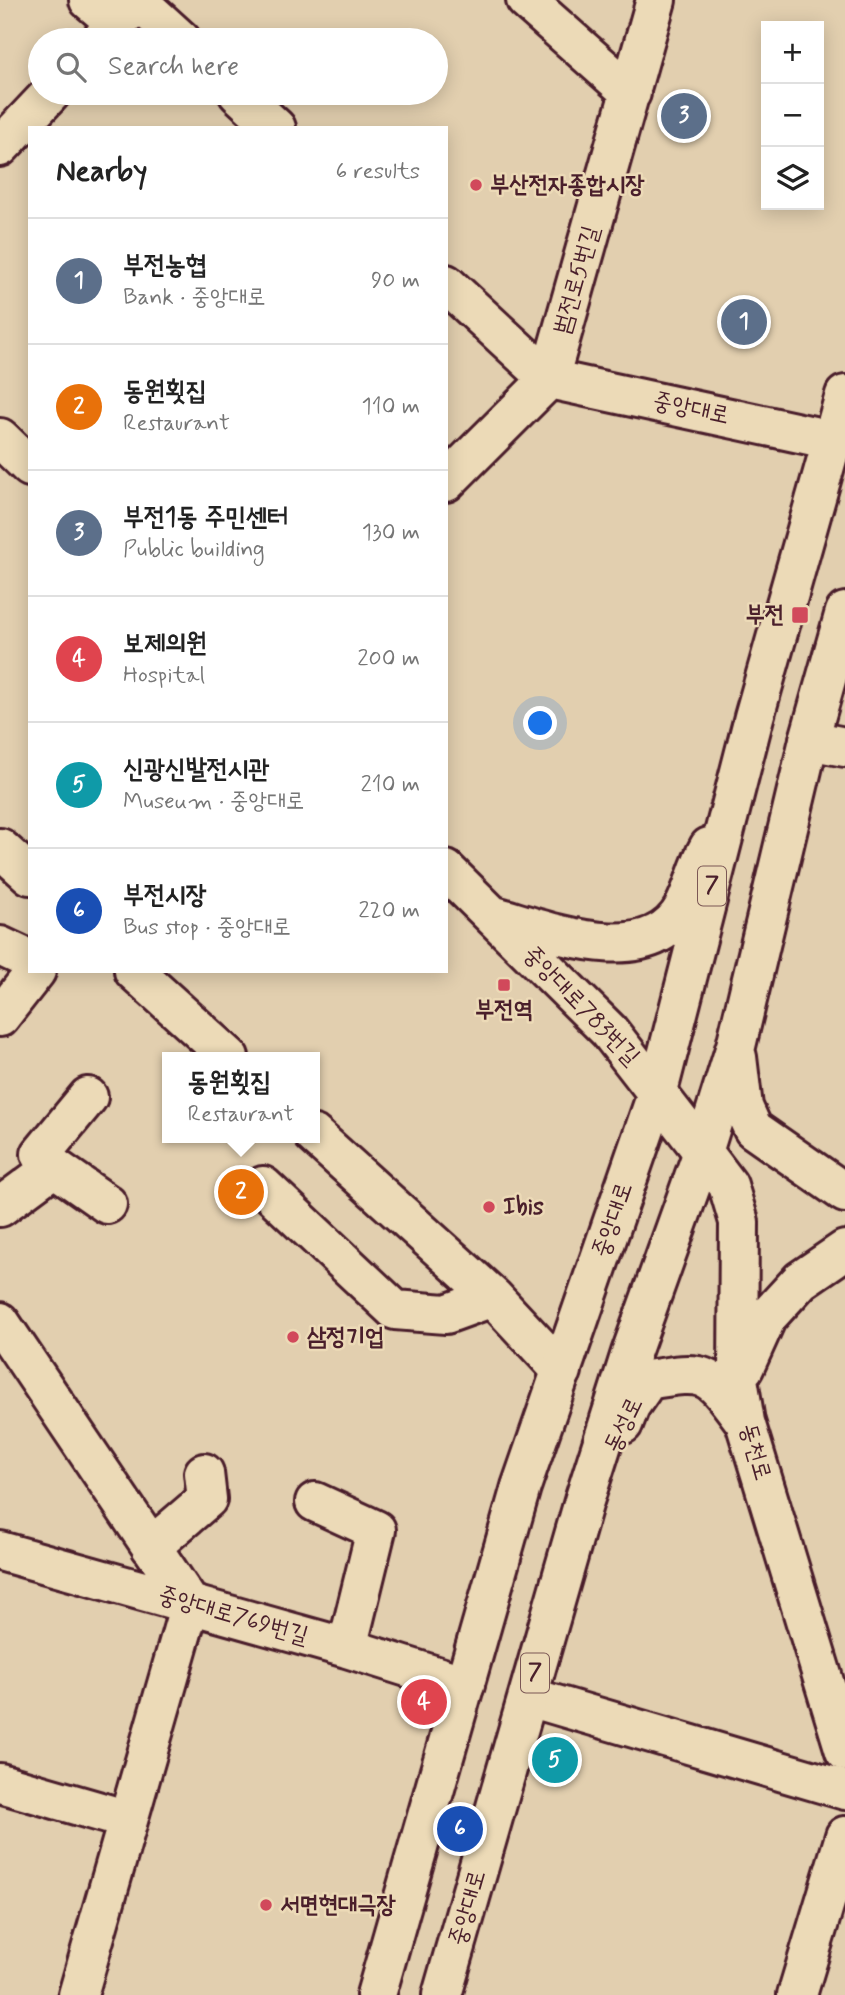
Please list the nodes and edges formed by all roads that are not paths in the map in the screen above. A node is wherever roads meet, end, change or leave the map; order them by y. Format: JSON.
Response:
{"nodes":[{"id":1,"x":526,"y":0,"type":"edge"},
{"id":2,"x":656,"y":0,"type":"edge"},
{"id":3,"x":117,"y":13,"type":"edge"},
{"id":4,"x":153,"y":28,"type":"edge"},
{"id":5,"x":631,"y":93,"type":"junction"},
{"id":6,"x":40,"y":105,"type":"edge"},
{"id":7,"x":251,"y":105,"type":"edge"},
{"id":8,"x":274,"y":126,"type":"edge"},
{"id":9,"x":0,"y":148,"type":"edge"},
{"id":10,"x":448,"y":286,"type":"edge"},
{"id":11,"x":549,"y":379,"type":"junction"},
{"id":12,"x":845,"y":395,"type":"edge"},
{"id":13,"x":0,"y":439,"type":"edge"},
{"id":14,"x":832,"y":440,"type":"junction"},
{"id":15,"x":28,"y":465,"type":"edge"},
{"id":16,"x":448,"y":480,"type":"edge"},
{"id":17,"x":845,"y":612,"type":"edge"},
{"id":18,"x":827,"y":744,"type":"edge"},
{"id":19,"x":735,"y":799,"type":"junction"},
{"id":20,"x":0,"y":848,"type":"edge"},
{"id":21,"x":448,"y":872,"type":"edge"},
{"id":22,"x":28,"y":873,"type":"edge"},
{"id":23,"x":495,"y":916,"type":"junction"},
{"id":24,"x":0,"y":946,"type":"edge"},
{"id":25,"x":28,"y":959,"type":"edge"},
{"id":26,"x":34,"y":973,"type":"edge"},
{"id":27,"x":136,"y":973,"type":"edge"},
{"id":28,"x":0,"y":1017,"type":"edge"},
{"id":29,"x":736,"y":1046,"type":"junction"},
{"id":30,"x":223,"y":1052,"type":"edge"},
{"id":31,"x":658,"y":1091,"type":"junction"},
{"id":32,"x":88,"y":1097,"type":"dead end"},
{"id":33,"x":320,"y":1140,"type":"edge"},
{"id":34,"x":703,"y":1152,"type":"junction"},
{"id":35,"x":54,"y":1167,"type":"junction"},
{"id":36,"x":263,"y":1186,"type":"dead end"},
{"id":37,"x":845,"y":1192,"type":"edge"},
{"id":38,"x":107,"y":1204,"type":"dead end"},
{"id":39,"x":0,"y":1207,"type":"edge"},
{"id":40,"x":845,"y":1250,"type":"edge"},
{"id":41,"x":493,"y":1297,"type":"junction"},
{"id":42,"x":0,"y":1322,"type":"edge"},
{"id":43,"x":562,"y":1371,"type":"junction"},
{"id":44,"x":738,"y":1379,"type":"junction"},
{"id":45,"x":745,"y":1422,"type":"junction"},
{"id":46,"x":204,"y":1473,"type":"dead end"},
{"id":47,"x":584,"y":1501,"type":"junction"},
{"id":48,"x":316,"y":1502,"type":"dead end"},
{"id":49,"x":150,"y":1547,"type":"junction"},
{"id":50,"x":0,"y":1551,"type":"edge"},
{"id":51,"x":190,"y":1604,"type":"junction"},
{"id":52,"x":347,"y":1648,"type":"junction"},
{"id":53,"x":465,"y":1685,"type":"junction"},
{"id":54,"x":529,"y":1697,"type":"junction"},
{"id":55,"x":845,"y":1751,"type":"edge"},
{"id":56,"x":0,"y":1783,"type":"edge"},
{"id":57,"x":845,"y":1790,"type":"edge"},
{"id":58,"x":128,"y":1819,"type":"junction"},
{"id":59,"x":845,"y":1836,"type":"edge"},
{"id":60,"x":78,"y":1995,"type":"edge"},
{"id":61,"x":376,"y":1995,"type":"edge"},
{"id":62,"x":442,"y":1995,"type":"edge"},
{"id":63,"x":797,"y":1995,"type":"edge"}],
"edges":[{"from":1,"to":5,"type":"main road"},
{"from":2,"to":5,"type":"main road","name":"범전로5번길"},
{"from":3,"to":4,"type":"main road"},
{"from":5,"to":11,"type":"main road","name":"범전로5번길"},
{"from":6,"to":9,"type":"main road"},
{"from":7,"to":8,"type":"main road"},
{"from":10,"to":11,"type":"main road"},
{"from":11,"to":14,"type":"main road","name":"중앙대로"},
{"from":11,"to":16,"type":"main road","name":"범전로5번길"},
{"from":12,"to":14,"type":"main road","name":"중앙대로","number":"7"},
{"from":13,"to":15,"type":"main road"},
{"from":14,"to":19,"type":"main road","name":"중앙대로","number":"7"},
{"from":17,"to":18,"type":"main road","name":"중앙대로","number":"7"},
{"from":18,"to":29,"type":"main road","name":"중앙대로","number":"7"},
{"from":19,"to":23,"type":"main road"},
{"from":19,"to":31,"type":"main road","name":"중앙대로","number":"7"},
{"from":20,"to":22,"type":"main road"},
{"from":21,"to":23,"type":"main road","name":"중앙대로783번길"},
{"from":23,"to":31,"type":"main road","name":"중앙대로783번길"},
{"from":24,"to":25,"type":"main road"},
{"from":26,"to":28,"type":"main road"},
{"from":27,"to":30,"type":"main road"},
{"from":29,"to":34,"type":"main road","name":"중앙대로","number":"7"},
{"from":29,"to":37,"type":"main road"},
{"from":31,"to":34,"type":"main road","name":"중앙대로783번길"},
{"from":31,"to":43,"type":"main road","name":"중앙대로","number":"7"},
{"from":32,"to":35,"type":"main road"},
{"from":33,"to":41,"type":"main road"},
{"from":34,"to":44,"type":"main road","name":"동천로"},
{"from":34,"to":47,"type":"main road","name":"중앙대로","number":"7"},
{"from":35,"to":38,"type":"main road"},
{"from":35,"to":39,"type":"main road"},
{"from":36,"to":41,"type":"main road"},
{"from":40,"to":44,"type":"main road"},
{"from":41,"to":43,"type":"main road"},
{"from":42,"to":49,"type":"main road"},
{"from":43,"to":53,"type":"main road","name":"중앙대로","number":"7"},
{"from":44,"to":45,"type":"main road","name":"동천로"},
{"from":45,"to":47,"type":"main road","name":"동성로"},
{"from":45,"to":55,"type":"main road","name":"동천로"},
{"from":46,"to":49,"type":"main road"},
{"from":47,"to":54,"type":"main road","name":"중앙대로","number":"7"},
{"from":48,"to":52,"type":"main road"},
{"from":49,"to":51,"type":"main road"},
{"from":50,"to":51,"type":"main road","name":"중앙대로769번길"},
{"from":51,"to":52,"type":"main road","name":"중앙대로769번길"},
{"from":51,"to":58,"type":"main road"},
{"from":52,"to":53,"type":"main road","name":"중앙대로769번길"},
{"from":53,"to":61,"type":"main road","name":"중앙대로","number":"7"},
{"from":54,"to":57,"type":"main road"},
{"from":54,"to":62,"type":"main road","name":"중앙대로","number":"7"},
{"from":56,"to":58,"type":"main road"},
{"from":58,"to":60,"type":"main road"},
{"from":59,"to":63,"type":"main road"}]}
